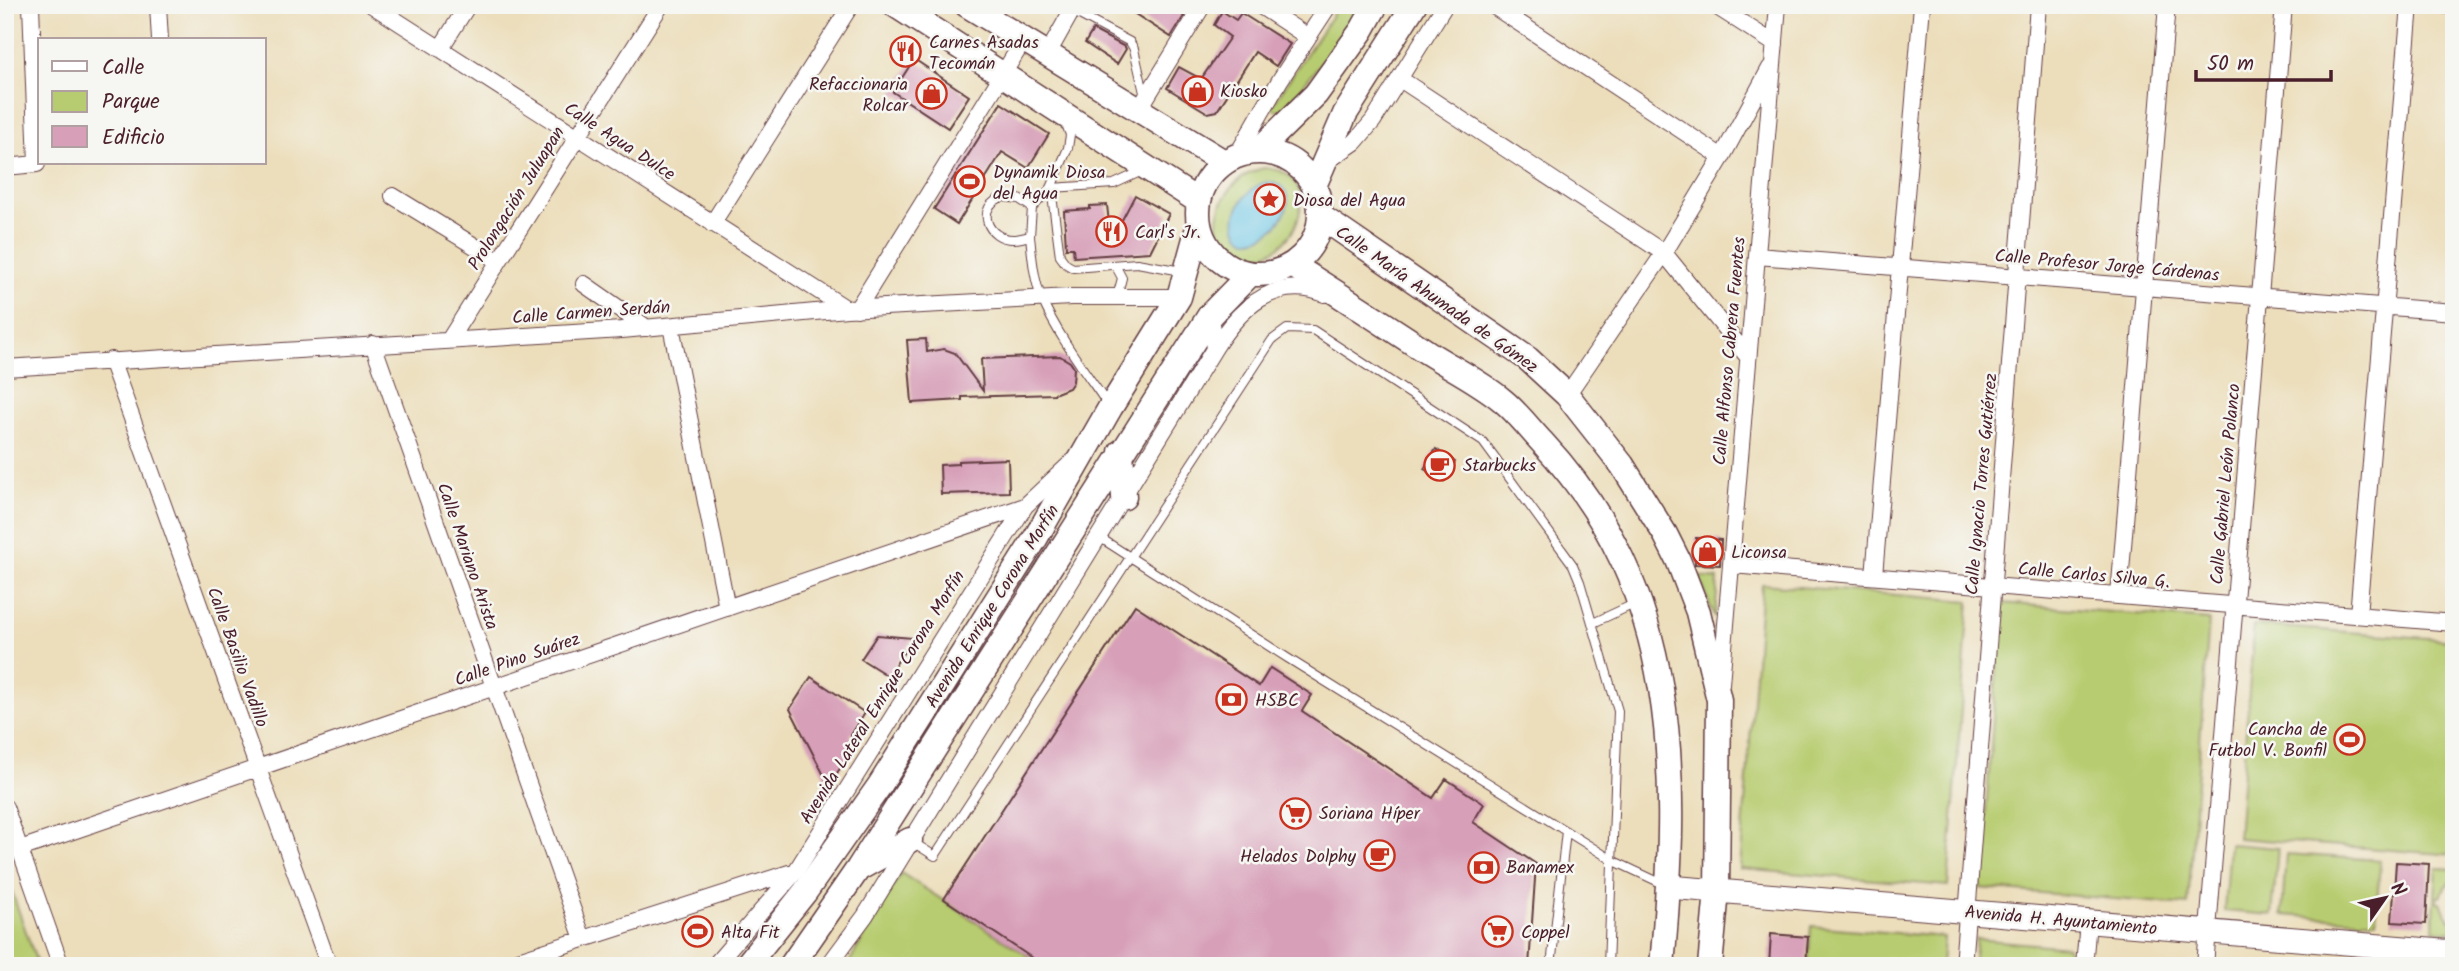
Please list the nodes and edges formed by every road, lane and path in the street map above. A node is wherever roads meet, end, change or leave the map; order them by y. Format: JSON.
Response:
{"nodes":[{"id":1,"x":31,"y":5,"type":"edge"},
{"id":2,"x":158,"y":5,"type":"edge"},
{"id":3,"x":372,"y":5,"type":"edge"},
{"id":4,"x":468,"y":5,"type":"edge"},
{"id":5,"x":661,"y":5,"type":"edge"},
{"id":6,"x":851,"y":5,"type":"edge"},
{"id":7,"x":895,"y":5,"type":"edge"},
{"id":8,"x":967,"y":5,"type":"edge"},
{"id":9,"x":1203,"y":5,"type":"edge"},
{"id":10,"x":1259,"y":5,"type":"edge"},
{"id":11,"x":1329,"y":5,"type":"edge"},
{"id":12,"x":1376,"y":5,"type":"edge"},
{"id":13,"x":1413,"y":5,"type":"edge"},
{"id":14,"x":1445,"y":5,"type":"edge"},
{"id":15,"x":1492,"y":5,"type":"edge"},
{"id":16,"x":1714,"y":5,"type":"edge"},
{"id":17,"x":1778,"y":5,"type":"edge"},
{"id":18,"x":1922,"y":5,"type":"edge"},
{"id":19,"x":2038,"y":5,"type":"edge"},
{"id":20,"x":2166,"y":5,"type":"edge"},
{"id":21,"x":2284,"y":5,"type":"edge"},
{"id":22,"x":2410,"y":5,"type":"edge"},
{"id":23,"x":2442,"y":5,"type":"edge"},
{"id":24,"x":2454,"y":6,"type":"edge"},
{"id":25,"x":1074,"y":8,"type":"edge"},
{"id":26,"x":1308,"y":37,"type":"junction"},
{"id":27,"x":160,"y":38,"type":"edge"},
{"id":28,"x":1024,"y":40,"type":"junction"},
{"id":29,"x":1774,"y":44,"type":"junction"},
{"id":30,"x":440,"y":49,"type":"junction"},
{"id":31,"x":1047,"y":55,"type":"junction"},
{"id":32,"x":1773,"y":63,"type":"junction"},
{"id":33,"x":1002,"y":76,"type":"junction"},
{"id":34,"x":1400,"y":79,"type":"junction"},
{"id":35,"x":1142,"y":105,"type":"junction"},
{"id":36,"x":1063,"y":115,"type":"junction"},
{"id":37,"x":577,"y":137,"type":"junction"},
{"id":38,"x":1239,"y":157,"type":"junction"},
{"id":39,"x":1722,"y":157,"type":"junction"},
{"id":40,"x":1326,"y":162,"type":"junction"},
{"id":41,"x":5,"y":167,"type":"edge"},
{"id":42,"x":1148,"y":168,"type":"junction"},
{"id":43,"x":1314,"y":186,"type":"junction"},
{"id":44,"x":1051,"y":188,"type":"junction"},
{"id":45,"x":393,"y":196,"type":"dead end"},
{"id":46,"x":1032,"y":208,"type":"junction"},
{"id":47,"x":1199,"y":213,"type":"junction"},
{"id":48,"x":1320,"y":216,"type":"junction"},
{"id":49,"x":712,"y":224,"type":"junction"},
{"id":50,"x":1030,"y":236,"type":"junction"},
{"id":51,"x":1664,"y":253,"type":"junction"},
{"id":52,"x":1757,"y":256,"type":"junction"},
{"id":53,"x":499,"y":261,"type":"junction"},
{"id":54,"x":1115,"y":265,"type":"junction"},
{"id":55,"x":1292,"y":265,"type":"junction"},
{"id":56,"x":1899,"y":267,"type":"junction"},
{"id":57,"x":1187,"y":272,"type":"junction"},
{"id":58,"x":1250,"y":274,"type":"junction"},
{"id":59,"x":2017,"y":277,"type":"junction"},
{"id":60,"x":584,"y":284,"type":"dead end"},
{"id":61,"x":2144,"y":287,"type":"junction"},
{"id":62,"x":2260,"y":296,"type":"junction"},
{"id":63,"x":1117,"y":297,"type":"junction"},
{"id":64,"x":1179,"y":297,"type":"junction"},
{"id":65,"x":1042,"y":299,"type":"junction"},
{"id":66,"x":2385,"y":306,"type":"junction"},
{"id":67,"x":852,"y":309,"type":"junction"},
{"id":68,"x":1363,"y":310,"type":"junction"},
{"id":69,"x":2454,"y":312,"type":"edge"},
{"id":70,"x":1210,"y":314,"type":"junction"},
{"id":71,"x":671,"y":326,"type":"junction"},
{"id":72,"x":647,"y":328,"type":"junction"},
{"id":73,"x":449,"y":340,"type":"junction"},
{"id":74,"x":373,"y":344,"type":"junction"},
{"id":75,"x":1214,"y":349,"type":"junction"},
{"id":76,"x":1748,"y":357,"type":"junction"},
{"id":77,"x":110,"y":360,"type":"junction"},
{"id":78,"x":5,"y":368,"type":"edge"},
{"id":79,"x":1567,"y":395,"type":"junction"},
{"id":80,"x":1110,"y":408,"type":"junction"},
{"id":81,"x":1084,"y":452,"type":"junction"},
{"id":82,"x":1121,"y":452,"type":"junction"},
{"id":83,"x":1124,"y":497,"type":"junction"},
{"id":84,"x":1026,"y":506,"type":"junction"},
{"id":85,"x":1100,"y":537,"type":"junction"},
{"id":86,"x":1130,"y":558,"type":"junction"},
{"id":87,"x":1731,"y":565,"type":"junction"},
{"id":88,"x":1874,"y":576,"type":"junction"},
{"id":89,"x":1993,"y":586,"type":"junction"},
{"id":90,"x":2119,"y":596,"type":"junction"},
{"id":91,"x":1640,"y":602,"type":"junction"},
{"id":92,"x":2235,"y":605,"type":"junction"},
{"id":93,"x":727,"y":608,"type":"junction"},
{"id":94,"x":2358,"y":615,"type":"junction"},
{"id":95,"x":1592,"y":622,"type":"junction"},
{"id":96,"x":2454,"y":623,"type":"edge"},
{"id":97,"x":494,"y":687,"type":"junction"},
{"id":98,"x":1719,"y":701,"type":"junction"},
{"id":99,"x":258,"y":768,"type":"junction"},
{"id":100,"x":5,"y":807,"type":"edge"},
{"id":101,"x":1566,"y":831,"type":"junction"},
{"id":102,"x":909,"y":840,"type":"junction"},
{"id":103,"x":20,"y":849,"type":"junction"},
{"id":104,"x":826,"y":861,"type":"junction"},
{"id":105,"x":1614,"y":861,"type":"junction"},
{"id":106,"x":858,"y":869,"type":"junction"},
{"id":107,"x":796,"y":871,"type":"junction"},
{"id":108,"x":1669,"y":887,"type":"junction"},
{"id":109,"x":1717,"y":891,"type":"junction"},
{"id":110,"x":1967,"y":911,"type":"junction"},
{"id":111,"x":2088,"y":922,"type":"junction"},
{"id":112,"x":2208,"y":932,"type":"junction"},
{"id":113,"x":583,"y":939,"type":"junction"},
{"id":114,"x":2454,"y":952,"type":"edge"},
{"id":115,"x":61,"y":966,"type":"edge"},
{"id":116,"x":329,"y":966,"type":"edge"},
{"id":117,"x":500,"y":966,"type":"edge"},
{"id":118,"x":714,"y":966,"type":"edge"},
{"id":119,"x":747,"y":966,"type":"edge"},
{"id":120,"x":791,"y":966,"type":"edge"},
{"id":121,"x":828,"y":966,"type":"edge"},
{"id":122,"x":1551,"y":966,"type":"edge"},
{"id":123,"x":1608,"y":966,"type":"edge"},
{"id":124,"x":1662,"y":966,"type":"edge"},
{"id":125,"x":1710,"y":966,"type":"edge"},
{"id":126,"x":1963,"y":966,"type":"edge"},
{"id":127,"x":2084,"y":966,"type":"edge"},
{"id":128,"x":2205,"y":966,"type":"edge"}],
"edges":[{"from":1,"to":41,"type":"street"},
{"from":2,"to":27,"type":"street"},
{"from":3,"to":30,"type":"street","name":"Calle Agua Dulce"},
{"from":4,"to":30,"type":"street"},
{"from":5,"to":37,"type":"street","name":"Prolongación Juluapan"},
{"from":6,"to":49,"type":"street"},
{"from":7,"to":33,"type":"main road"},
{"from":8,"to":28,"type":"main road"},
{"from":9,"to":35,"type":"street"},
{"from":10,"to":26,"type":"street"},
{"from":11,"to":26,"type":"street","name":"Avenida Enrique Corona Morfín"},
{"from":12,"to":38,"type":"main road","name":"Avenida Enrique Corona Morfín"},
{"from":13,"to":40,"type":"main road"},
{"from":14,"to":34,"type":"street"},
{"from":15,"to":39,"type":"street"},
{"from":16,"to":29,"type":"street"},
{"from":17,"to":29,"type":"street","name":"Calle Alfonso Cabrera Fuentes"},
{"from":18,"to":56,"type":"street"},
{"from":19,"to":59,"type":"street","name":"Calle Ignacio Torres Gutiérrez"},
{"from":20,"to":61,"type":"street"},
{"from":21,"to":62,"type":"street","name":"Calle Gabriel León Polanco"},
{"from":22,"to":66,"type":"street"},
{"from":23,"to":24,"type":"street"},
{"from":25,"to":31,"type":"street"},
{"from":25,"to":35,"type":"lane"},
{"from":26,"to":38,"type":"street","name":"Avenida Enrique Corona Morfín"},
{"from":28,"to":31,"type":"main road"},
{"from":28,"to":33,"type":"street"},
{"from":29,"to":32,"type":"street","name":"Calle Alfonso Cabrera Fuentes"},
{"from":30,"to":37,"type":"street","name":"Calle Agua Dulce"},
{"from":31,"to":35,"type":"main road"},
{"from":32,"to":39,"type":"street"},
{"from":32,"to":52,"type":"street","name":"Calle Alfonso Cabrera Fuentes"},
{"from":33,"to":36,"type":"main road"},
{"from":33,"to":67,"type":"street"},
{"from":34,"to":40,"type":"street"},
{"from":34,"to":51,"type":"street"},
{"from":35,"to":38,"type":"main road"},
{"from":36,"to":42,"type":"main road"},
{"from":36,"to":44,"type":"lane"},
{"from":37,"to":49,"type":"street","name":"Calle Agua Dulce"},
{"from":37,"to":53,"type":"street","name":"Prolongación Juluapan"},
{"from":38,"to":43,"type":"main road"},
{"from":38,"to":47,"type":"main road","name":"Avenida Enrique Corona Morfín"},
{"from":39,"to":51,"type":"street"},
{"from":40,"to":43,"type":"main road"},
{"from":42,"to":44,"type":"lane"},
{"from":42,"to":47,"type":"main road"},
{"from":43,"to":48,"type":"main road"},
{"from":44,"to":46,"type":"lane"},
{"from":44,"to":54,"type":"lane"},
{"from":45,"to":53,"type":"street"},
{"from":46,"to":50,"type":"lane"},
{"from":46,"to":50,"type":"lane"},
{"from":47,"to":57,"type":"main road","name":"Avenida Enrique Corona Morfín"},
{"from":47,"to":58,"type":"main road"},
{"from":48,"to":55,"type":"main road"},
{"from":48,"to":79,"type":"main road","name":"Calle María Ahumada de Gómez"},
{"from":49,"to":67,"type":"street","name":"Calle Agua Dulce"},
{"from":50,"to":65,"type":"lane"},
{"from":51,"to":76,"type":"street"},
{"from":51,"to":79,"type":"street"},
{"from":52,"to":56,"type":"street","name":"Calle Profesor Jorge Cárdenas"},
{"from":52,"to":76,"type":"street","name":"Calle Alfonso Cabrera Fuentes"},
{"from":53,"to":73,"type":"street","name":"Prolongación Juluapan"},
{"from":54,"to":57,"type":"lane"},
{"from":54,"to":63,"type":"lane"},
{"from":55,"to":58,"type":"main road"},
{"from":55,"to":68,"type":"main road"},
{"from":56,"to":59,"type":"street","name":"Calle Profesor Jorge Cárdenas"},
{"from":56,"to":88,"type":"street"},
{"from":57,"to":64,"type":"main road","name":"Avenida Enrique Corona Morfín"},
{"from":58,"to":70,"type":"main road","name":"Avenida Enrique Corona Morfín"},
{"from":59,"to":61,"type":"street","name":"Calle Profesor Jorge Cárdenas"},
{"from":59,"to":89,"type":"street","name":"Calle Ignacio Torres Gutiérrez"},
{"from":60,"to":72,"type":"street"},
{"from":61,"to":62,"type":"street","name":"Calle Profesor Jorge Cárdenas"},
{"from":61,"to":90,"type":"street"},
{"from":62,"to":66,"type":"street","name":"Calle Profesor Jorge Cárdenas"},
{"from":62,"to":92,"type":"street","name":"Calle Gabriel León Polanco"},
{"from":63,"to":64,"type":"street","name":"Calle Carmen Serdán"},
{"from":63,"to":65,"type":"street","name":"Calle Carmen Serdán"},
{"from":64,"to":80,"type":"main road","name":"Avenida Enrique Corona Morfín"},
{"from":65,"to":67,"type":"street","name":"Calle Carmen Serdán"},
{"from":65,"to":80,"type":"lane"},
{"from":66,"to":69,"type":"street","name":"Calle Profesor Jorge Cárdenas"},
{"from":66,"to":94,"type":"street"},
{"from":67,"to":71,"type":"street","name":"Calle Carmen Serdán"},
{"from":68,"to":75,"type":"street"},
{"from":68,"to":91,"type":"main road"},
{"from":70,"to":75,"type":"street"},
{"from":70,"to":82,"type":"main road","name":"Avenida Enrique Corona Morfín"},
{"from":71,"to":72,"type":"street","name":"Calle Carmen Serdán"},
{"from":71,"to":93,"type":"street"},
{"from":72,"to":73,"type":"street","name":"Calle Carmen Serdán"},
{"from":73,"to":74,"type":"street","name":"Calle Carmen Serdán"},
{"from":74,"to":77,"type":"street","name":"Calle Carmen Serdán"},
{"from":74,"to":97,"type":"street","name":"Calle Mariano Arista"},
{"from":75,"to":83,"type":"street"},
{"from":76,"to":87,"type":"street","name":"Calle Alfonso Cabrera Fuentes"},
{"from":77,"to":78,"type":"street","name":"Calle Carmen Serdán"},
{"from":77,"to":99,"type":"street","name":"Calle Basilio Vadillo"},
{"from":79,"to":98,"type":"main road","name":"Calle María Ahumada de Gómez"},
{"from":80,"to":81,"type":"main road","name":"Avenida Enrique Corona Morfín"},
{"from":81,"to":84,"type":"street","name":"Avenida Lateral Enrique Corona Morfín"},
{"from":81,"to":104,"type":"main road","name":"Avenida Enrique Corona Morfín"},
{"from":82,"to":83,"type":"main road"},
{"from":82,"to":106,"type":"main road","name":"Avenida Enrique Corona Morfín"},
{"from":83,"to":85,"type":"street"},
{"from":84,"to":93,"type":"street","name":"Calle Pino Suárez"},
{"from":84,"to":107,"type":"street","name":"Avenida Lateral Enrique Corona Morfín"},
{"from":85,"to":86,"type":"lane"},
{"from":85,"to":102,"type":"street"},
{"from":86,"to":95,"type":"lane"},
{"from":86,"to":101,"type":"lane"},
{"from":86,"to":102,"type":"lane"},
{"from":87,"to":88,"type":"street","name":"Calle Carlos Silva G."},
{"from":87,"to":98,"type":"street","name":"Calle Alfonso Cabrera Fuentes"},
{"from":88,"to":89,"type":"street","name":"Calle Carlos Silva G."},
{"from":89,"to":90,"type":"street","name":"Calle Carlos Silva G."},
{"from":89,"to":110,"type":"street","name":"Calle Ignacio Torres Gutiérrez"},
{"from":90,"to":92,"type":"street","name":"Calle Carlos Silva G."},
{"from":91,"to":95,"type":"lane"},
{"from":91,"to":108,"type":"main road"},
{"from":92,"to":94,"type":"street","name":"Calle Carlos Silva G."},
{"from":92,"to":112,"type":"street","name":"Calle Gabriel León Polanco"},
{"from":93,"to":97,"type":"street","name":"Calle Pino Suárez"},
{"from":94,"to":96,"type":"street","name":"Calle Carlos Silva G."},
{"from":95,"to":105,"type":"lane"},
{"from":97,"to":99,"type":"street","name":"Calle Pino Suárez"},
{"from":97,"to":113,"type":"street","name":"Calle Mariano Arista"},
{"from":98,"to":109,"type":"main road","name":"Calle María Ahumada de Gómez"},
{"from":99,"to":103,"type":"street","name":"Calle Pino Suárez"},
{"from":99,"to":116,"type":"street","name":"Calle Basilio Vadillo"},
{"from":100,"to":103,"type":"street"},
{"from":101,"to":105,"type":"lane"},
{"from":101,"to":122,"type":"lane"},
{"from":102,"to":106,"type":"main road"},
{"from":102,"to":121,"type":"street"},
{"from":103,"to":115,"type":"street"},
{"from":104,"to":107,"type":"street"},
{"from":104,"to":119,"type":"main road","name":"Avenida Enrique Corona Morfín"},
{"from":105,"to":108,"type":"lane"},
{"from":105,"to":123,"type":"lane"},
{"from":106,"to":120,"type":"main road","name":"Avenida Enrique Corona Morfín"},
{"from":107,"to":113,"type":"street"},
{"from":107,"to":118,"type":"street","name":"Avenida Lateral Enrique Corona Morfín"},
{"from":108,"to":109,"type":"street","name":"Avenida H. Ayuntamiento"},
{"from":108,"to":124,"type":"main road"},
{"from":109,"to":110,"type":"street","name":"Avenida H. Ayuntamiento"},
{"from":109,"to":125,"type":"main road","name":"Calle María Ahumada de Gómez"},
{"from":110,"to":111,"type":"street","name":"Avenida H. Ayuntamiento"},
{"from":110,"to":126,"type":"street","name":"Calle Ignacio Torres Gutiérrez"},
{"from":111,"to":112,"type":"street","name":"Avenida H. Ayuntamiento"},
{"from":111,"to":127,"type":"street"},
{"from":112,"to":114,"type":"street","name":"Avenida H. Ayuntamiento"},
{"from":112,"to":128,"type":"street","name":"Calle Gabriel León Polanco"},
{"from":113,"to":117,"type":"street"}]}
